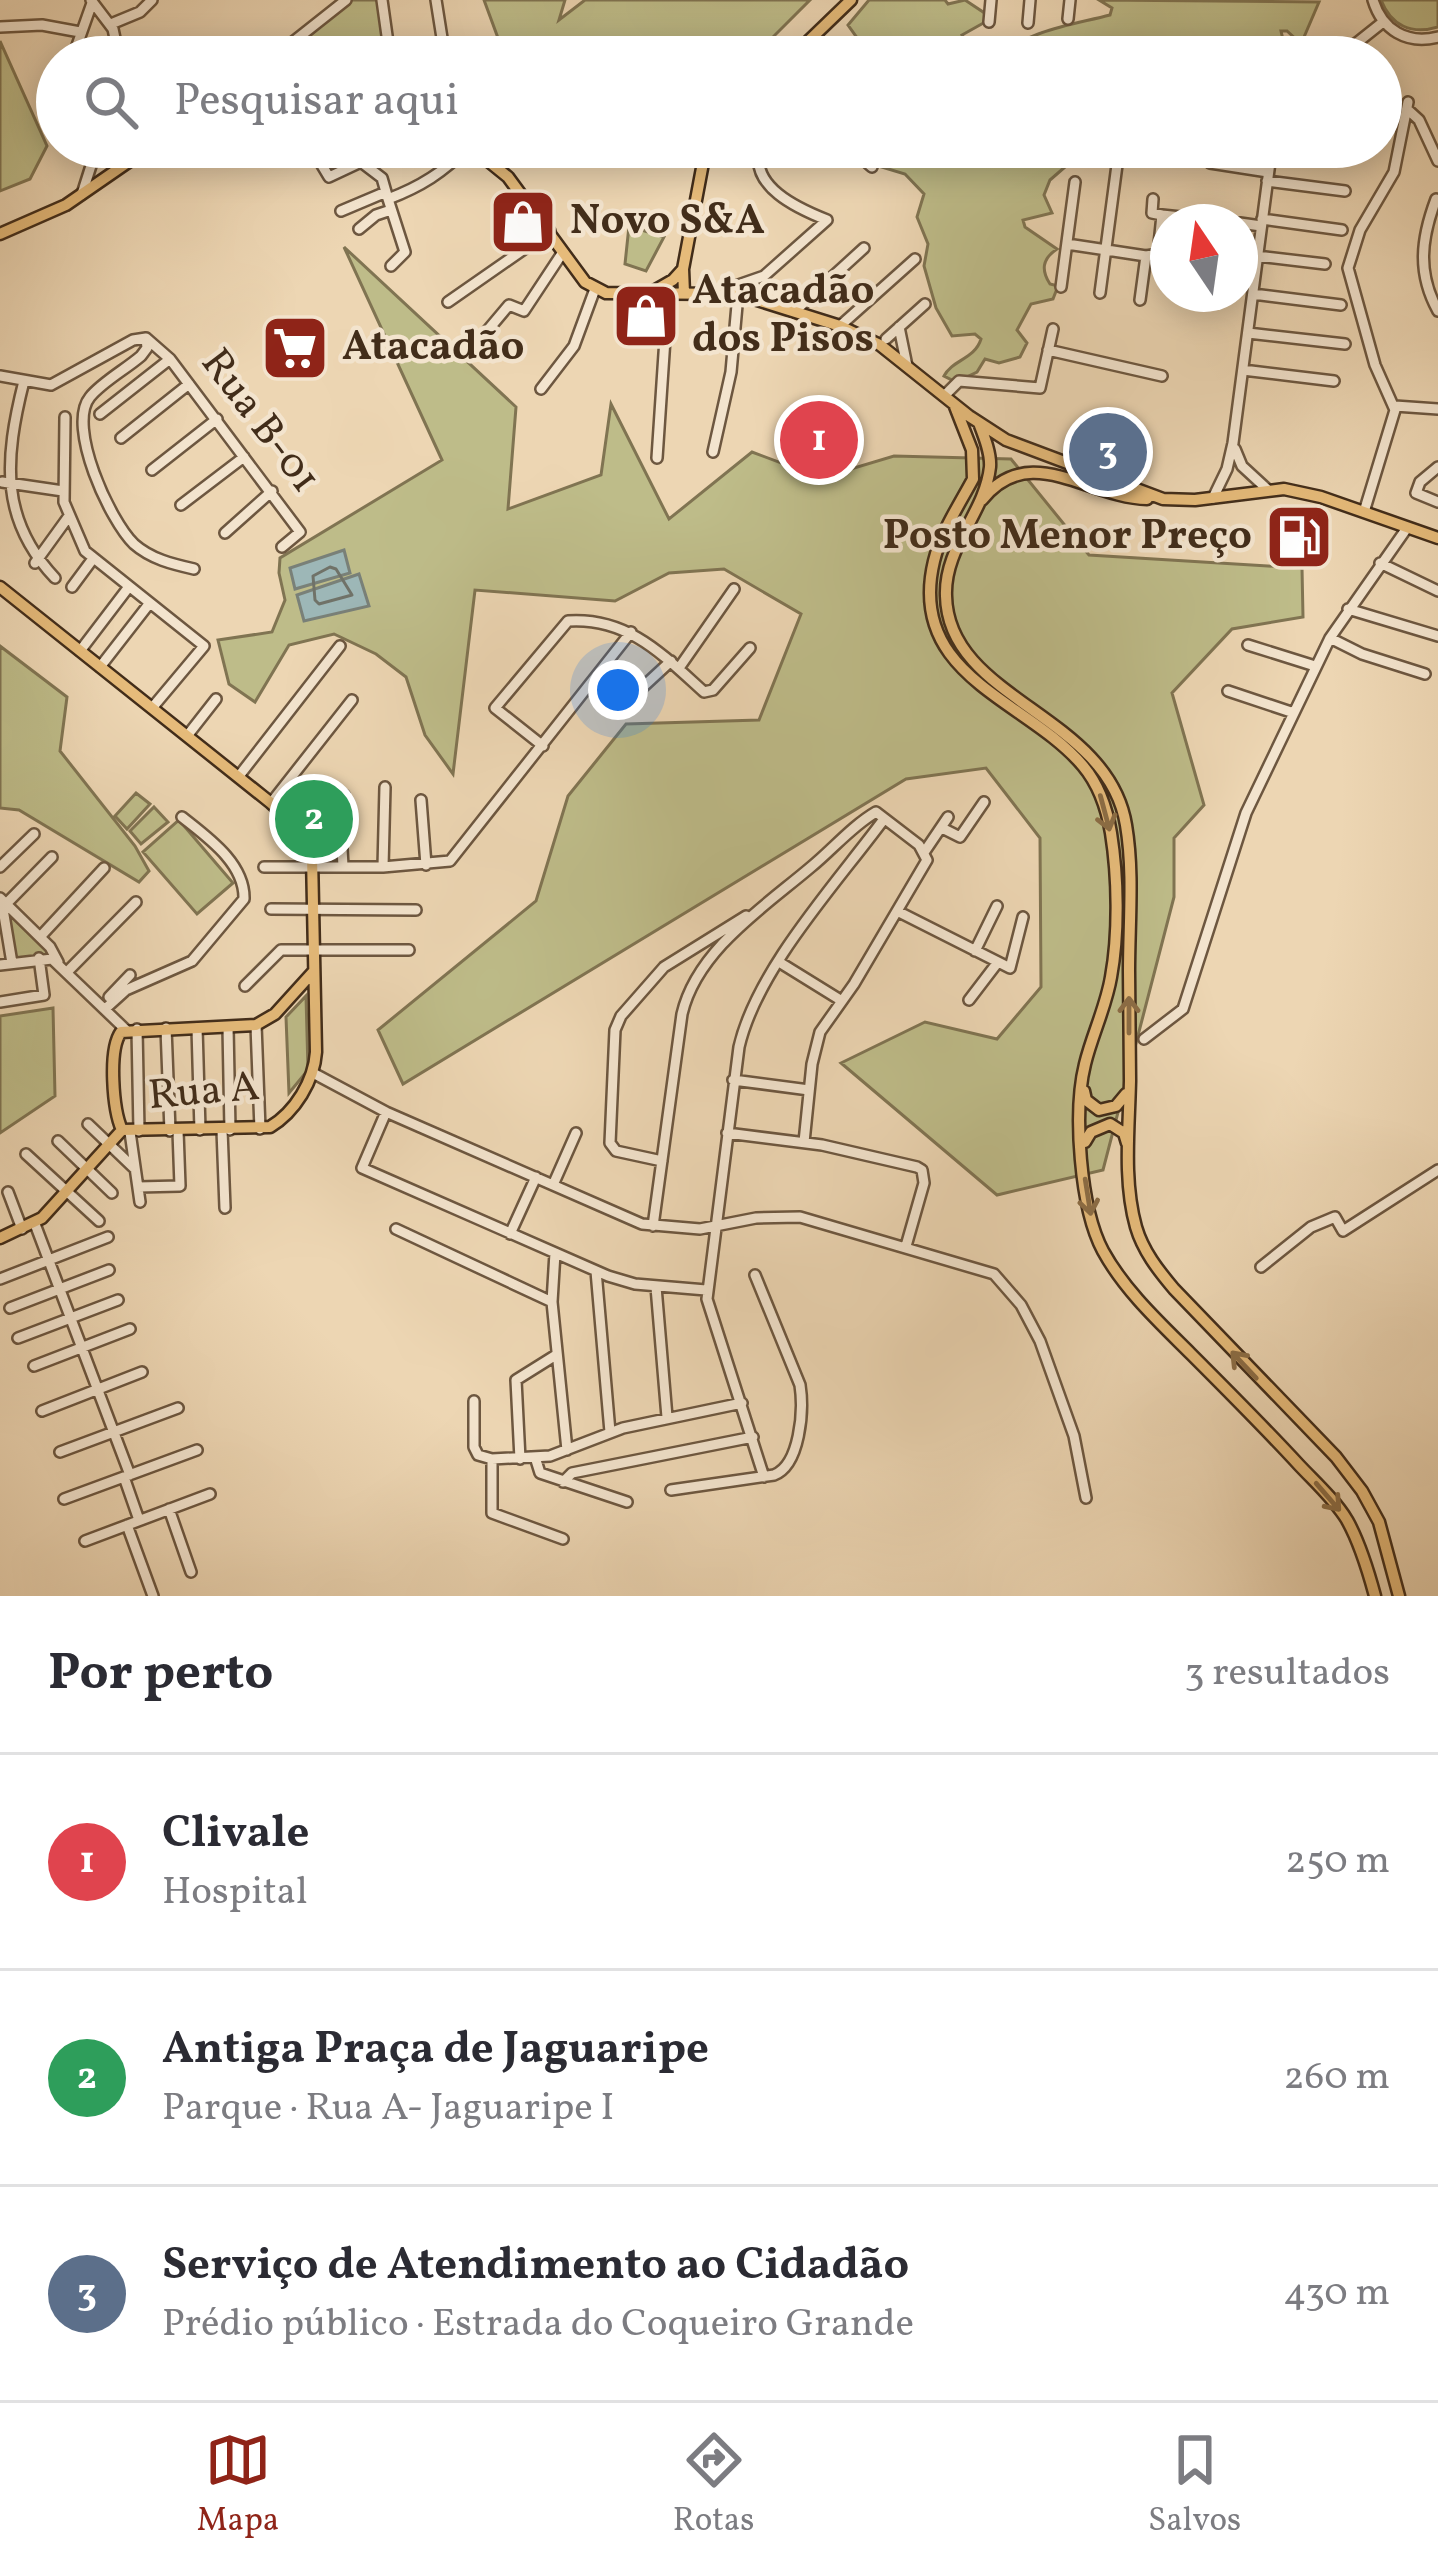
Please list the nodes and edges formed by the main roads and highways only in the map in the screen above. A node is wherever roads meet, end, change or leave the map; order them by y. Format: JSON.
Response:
{"nodes":[{"id":1,"x":851,"y":0,"type":"edge"},
{"id":2,"x":814,"y":36,"type":"edge"},
{"id":3,"x":121,"y":168,"type":"edge"},
{"id":4,"x":497,"y":168,"type":"edge"},
{"id":5,"x":699,"y":168,"type":"edge"},
{"id":6,"x":0,"y":234,"type":"edge"},
{"id":7,"x":686,"y":271,"type":"junction"},
{"id":8,"x":716,"y":292,"type":"junction"},
{"id":9,"x":688,"y":293,"type":"junction"},
{"id":10,"x":642,"y":296,"type":"junction"},
{"id":11,"x":949,"y":400,"type":"junction"},
{"id":12,"x":979,"y":423,"type":"junction"},
{"id":13,"x":1163,"y":499,"type":"junction"},
{"id":14,"x":973,"y":512,"type":"junction"},
{"id":15,"x":1438,"y":538,"type":"edge"},
{"id":16,"x":0,"y":587,"type":"edge"},
{"id":17,"x":314,"y":971,"type":"junction"},
{"id":18,"x":1083,"y":1076,"type":"junction"},
{"id":19,"x":1130,"y":1084,"type":"junction"},
{"id":20,"x":130,"y":1132,"type":"junction"},
{"id":21,"x":1129,"y":1152,"type":"junction"},
{"id":22,"x":1082,"y":1153,"type":"junction"},
{"id":23,"x":0,"y":1238,"type":"edge"},
{"id":24,"x":1375,"y":1596,"type":"edge"},
{"id":25,"x":1399,"y":1596,"type":"edge"}],
"edges":[{"from":1,"to":2,"type":"main road"},
{"from":3,"to":6,"type":"main road"},
{"from":4,"to":10,"type":"main road"},
{"from":5,"to":7,"type":"main road"},
{"from":7,"to":8,"type":"main road"},
{"from":7,"to":9,"type":"main road"},
{"from":7,"to":10,"type":"main road"},
{"from":8,"to":9,"type":"main road"},
{"from":8,"to":11,"type":"main road"},
{"from":9,"to":10,"type":"main road"},
{"from":11,"to":12,"type":"main road"},
{"from":11,"to":18,"type":"main road","one_way":true},
{"from":12,"to":13,"type":"main road"},
{"from":12,"to":14,"type":"main road"},
{"from":13,"to":14,"type":"main road"},
{"from":13,"to":15,"type":"main road"},
{"from":19,"to":14,"type":"main road","one_way":true},
{"from":16,"to":17,"type":"main road"},
{"from":17,"to":20,"type":"main road","name":"Rua A"},
{"from":17,"to":20,"type":"main road","name":"Rua A"},
{"from":18,"to":19,"type":"main road"},
{"from":18,"to":22,"type":"main road"},
{"from":19,"to":21,"type":"main road"},
{"from":20,"to":23,"type":"main road"},
{"from":21,"to":22,"type":"main road"},
{"from":25,"to":21,"type":"main road","one_way":true},
{"from":22,"to":24,"type":"main road","one_way":true}]}
